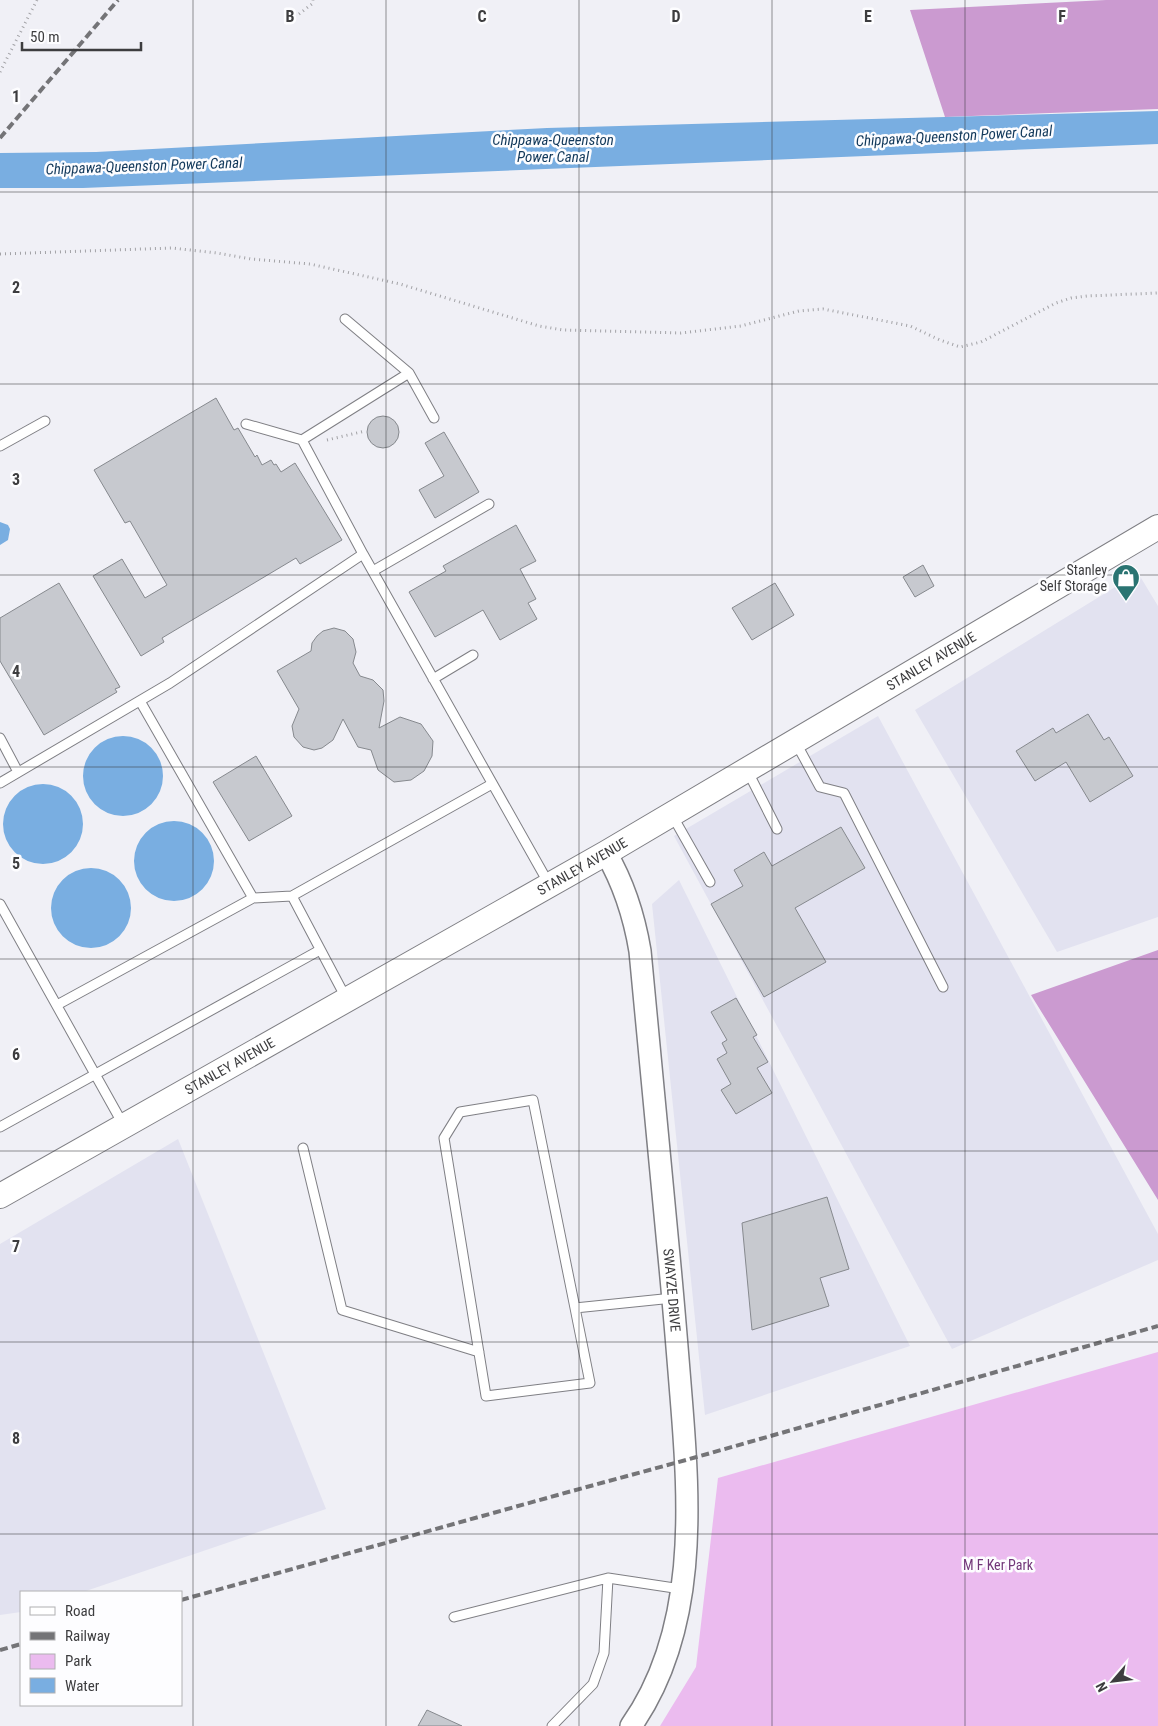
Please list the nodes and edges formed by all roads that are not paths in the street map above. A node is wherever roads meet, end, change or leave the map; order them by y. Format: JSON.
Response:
{"nodes":[{"id":1,"x":345,"y":319,"type":"dead end"},
{"id":2,"x":409,"y":374,"type":"junction"},
{"id":3,"x":434,"y":418,"type":"dead end"},
{"id":4,"x":45,"y":421,"type":"dead end"},
{"id":5,"x":246,"y":424,"type":"dead end"},
{"id":6,"x":302,"y":440,"type":"junction"},
{"id":7,"x":0,"y":446,"type":"edge"},
{"id":8,"x":489,"y":504,"type":"dead end"},
{"id":9,"x":1158,"y":527,"type":"edge"},
{"id":10,"x":363,"y":554,"type":"junction"},
{"id":11,"x":373,"y":572,"type":"junction"},
{"id":12,"x":473,"y":655,"type":"dead end"},
{"id":13,"x":433,"y":679,"type":"junction"},
{"id":14,"x":140,"y":701,"type":"junction"},
{"id":15,"x":0,"y":738,"type":"edge"},
{"id":16,"x":795,"y":740,"type":"junction"},
{"id":17,"x":747,"y":769,"type":"junction"},
{"id":18,"x":18,"y":772,"type":"junction"},
{"id":19,"x":0,"y":783,"type":"edge"},
{"id":20,"x":492,"y":784,"type":"junction"},
{"id":21,"x":672,"y":814,"type":"junction"},
{"id":22,"x":778,"y":829,"type":"dead end"},
{"id":23,"x":606,"y":852,"type":"junction"},
{"id":24,"x":710,"y":882,"type":"dead end"},
{"id":25,"x":549,"y":884,"type":"junction"},
{"id":26,"x":292,"y":896,"type":"junction"},
{"id":27,"x":253,"y":898,"type":"junction"},
{"id":28,"x":0,"y":904,"type":"edge"},
{"id":29,"x":320,"y":950,"type":"junction"},
{"id":30,"x":943,"y":987,"type":"dead end"},
{"id":31,"x":347,"y":1000,"type":"junction"},
{"id":32,"x":57,"y":1005,"type":"junction"},
{"id":33,"x":96,"y":1074,"type":"junction"},
{"id":34,"x":0,"y":1126,"type":"edge"},
{"id":35,"x":124,"y":1126,"type":"junction"},
{"id":36,"x":303,"y":1148,"type":"dead end"},
{"id":37,"x":4,"y":1190,"type":"edge"},
{"id":38,"x":673,"y":1298,"type":"junction"},
{"id":39,"x":575,"y":1308,"type":"junction"},
{"id":40,"x":479,"y":1352,"type":"junction"},
{"id":41,"x":608,"y":1578,"type":"junction"},
{"id":42,"x":681,"y":1589,"type":"junction"},
{"id":43,"x":454,"y":1617,"type":"dead end"},
{"id":44,"x":552,"y":1726,"type":"edge"},
{"id":45,"x":631,"y":1726,"type":"edge"}],
"edges":[{"from":1,"to":2,"type":"lane"},
{"from":2,"to":3,"type":"lane"},
{"from":2,"to":6,"type":"lane"},
{"from":4,"to":7,"type":"lane"},
{"from":5,"to":6,"type":"lane"},
{"from":6,"to":10,"type":"lane"},
{"from":8,"to":11,"type":"lane"},
{"from":9,"to":16,"type":"main road","name":"STANLEY AVENUE"},
{"from":10,"to":11,"type":"lane"},
{"from":10,"to":14,"type":"lane"},
{"from":11,"to":13,"type":"lane"},
{"from":12,"to":13,"type":"lane"},
{"from":13,"to":20,"type":"lane"},
{"from":14,"to":18,"type":"lane"},
{"from":14,"to":27,"type":"lane"},
{"from":15,"to":18,"type":"lane"},
{"from":16,"to":17,"type":"main road","name":"STANLEY AVENUE"},
{"from":16,"to":30,"type":"lane"},
{"from":17,"to":21,"type":"main road","name":"STANLEY AVENUE"},
{"from":17,"to":22,"type":"lane"},
{"from":18,"to":19,"type":"lane"},
{"from":20,"to":25,"type":"lane"},
{"from":20,"to":26,"type":"lane"},
{"from":21,"to":23,"type":"main road","name":"STANLEY AVENUE"},
{"from":21,"to":24,"type":"lane"},
{"from":23,"to":25,"type":"main road","name":"STANLEY AVENUE"},
{"from":23,"to":38,"type":"street","name":"SWAYZE DRIVE"},
{"from":25,"to":31,"type":"main road","name":"STANLEY AVENUE"},
{"from":26,"to":27,"type":"lane"},
{"from":26,"to":29,"type":"lane"},
{"from":27,"to":32,"type":"lane"},
{"from":28,"to":32,"type":"lane"},
{"from":29,"to":31,"type":"lane"},
{"from":29,"to":33,"type":"lane"},
{"from":31,"to":35,"type":"main road","name":"STANLEY AVENUE"},
{"from":32,"to":33,"type":"lane"},
{"from":33,"to":34,"type":"lane"},
{"from":33,"to":35,"type":"lane"},
{"from":35,"to":37,"type":"main road","name":"STANLEY AVENUE"},
{"from":36,"to":40,"type":"lane"},
{"from":38,"to":39,"type":"lane"},
{"from":38,"to":42,"type":"street","name":"SWAYZE DRIVE"},
{"from":39,"to":40,"type":"lane"},
{"from":39,"to":40,"type":"lane"},
{"from":41,"to":42,"type":"lane"},
{"from":41,"to":43,"type":"lane"},
{"from":41,"to":44,"type":"lane"},
{"from":42,"to":45,"type":"street","name":"SWAYZE DRIVE"}]}
